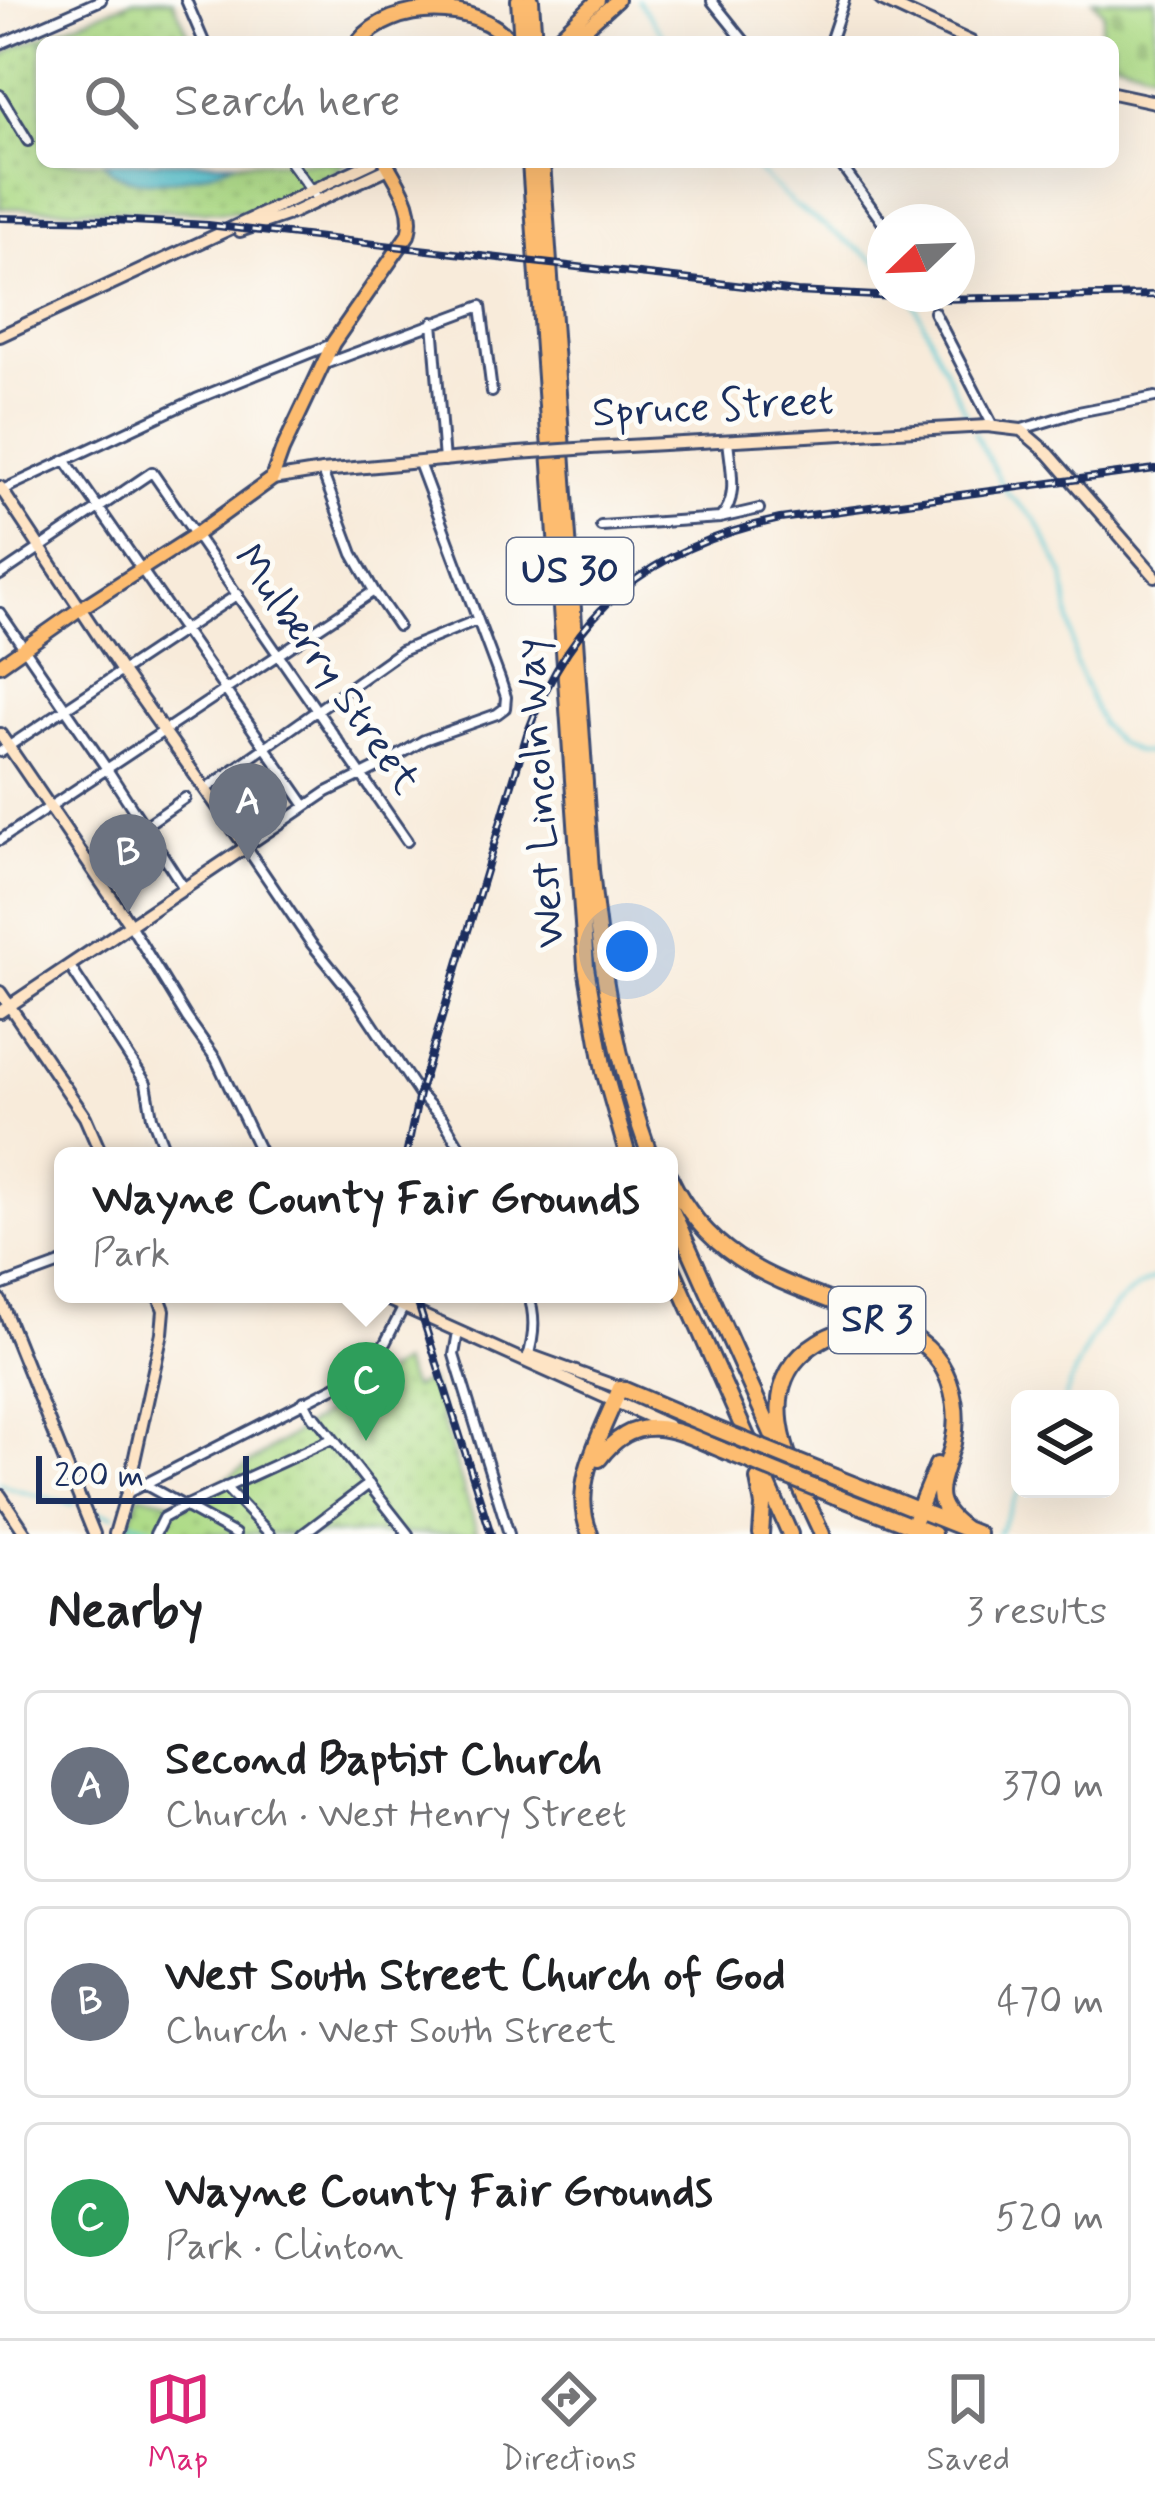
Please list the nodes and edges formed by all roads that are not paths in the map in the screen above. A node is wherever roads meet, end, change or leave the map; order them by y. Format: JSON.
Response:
{"nodes":[{"id":1,"x":101,"y":0,"type":"edge"},
{"id":2,"x":186,"y":0,"type":"edge"},
{"id":3,"x":408,"y":0,"type":"edge"},
{"id":4,"x":519,"y":0,"type":"edge"},
{"id":5,"x":534,"y":0,"type":"edge"},
{"id":6,"x":598,"y":0,"type":"edge"},
{"id":7,"x":844,"y":0,"type":"edge"},
{"id":8,"x":881,"y":0,"type":"edge"},
{"id":9,"x":615,"y":1,"type":"edge"},
{"id":10,"x":712,"y":2,"type":"edge"},
{"id":11,"x":534,"y":35,"type":"edge"},
{"id":12,"x":201,"y":36,"type":"edge"},
{"id":13,"x":358,"y":36,"type":"edge"},
{"id":14,"x":361,"y":36,"type":"edge"},
{"id":15,"x":506,"y":36,"type":"edge"},
{"id":16,"x":522,"y":36,"type":"edge"},
{"id":17,"x":565,"y":36,"type":"edge"},
{"id":18,"x":567,"y":36,"type":"edge"},
{"id":19,"x":740,"y":36,"type":"edge"},
{"id":20,"x":832,"y":36,"type":"edge"},
{"id":21,"x":957,"y":36,"type":"edge"},
{"id":22,"x":0,"y":44,"type":"edge"},
{"id":23,"x":1119,"y":94,"type":"edge"},
{"id":24,"x":0,"y":95,"type":"edge"},
{"id":25,"x":1155,"y":102,"type":"edge"},
{"id":26,"x":28,"y":141,"type":"dead end"},
{"id":27,"x":295,"y":168,"type":"edge"},
{"id":28,"x":363,"y":168,"type":"edge"},
{"id":29,"x":382,"y":168,"type":"edge"},
{"id":30,"x":394,"y":168,"type":"edge"},
{"id":31,"x":527,"y":168,"type":"edge"},
{"id":32,"x":542,"y":168,"type":"edge"},
{"id":33,"x":843,"y":168,"type":"edge"},
{"id":34,"x":316,"y":196,"type":"junction"},
{"id":35,"x":869,"y":204,"type":"edge"},
{"id":36,"x":934,"y":312,"type":"tunnel mouth"},
{"id":37,"x":433,"y":322,"type":"junction"},
{"id":38,"x":0,"y":336,"type":"edge"},
{"id":39,"x":333,"y":343,"type":"junction"},
{"id":40,"x":324,"y":365,"type":"junction"},
{"id":41,"x":492,"y":392,"type":"dead end"},
{"id":42,"x":1155,"y":397,"type":"edge"},
{"id":43,"x":990,"y":427,"type":"junction"},
{"id":44,"x":1021,"y":430,"type":"junction"},
{"id":45,"x":728,"y":440,"type":"junction"},
{"id":46,"x":66,"y":461,"type":"junction"},
{"id":47,"x":444,"y":461,"type":"junction"},
{"id":48,"x":419,"y":463,"type":"junction"},
{"id":49,"x":322,"y":471,"type":"junction"},
{"id":50,"x":272,"y":479,"type":"junction"},
{"id":51,"x":1,"y":490,"type":"edge"},
{"id":52,"x":98,"y":507,"type":"junction"},
{"id":53,"x":758,"y":509,"type":"dead end"},
{"id":54,"x":720,"y":518,"type":"junction"},
{"id":55,"x":601,"y":526,"type":"dead end"},
{"id":56,"x":195,"y":535,"type":"junction"},
{"id":57,"x":41,"y":548,"type":"junction"},
{"id":58,"x":143,"y":570,"type":"junction"},
{"id":59,"x":0,"y":575,"type":"edge"},
{"id":60,"x":1155,"y":576,"type":"edge"},
{"id":61,"x":374,"y":591,"type":"junction"},
{"id":62,"x":238,"y":594,"type":"junction"},
{"id":63,"x":81,"y":608,"type":"junction"},
{"id":64,"x":0,"y":613,"type":"edge"},
{"id":65,"x":477,"y":620,"type":"junction"},
{"id":66,"x":398,"y":626,"type":"dead end"},
{"id":67,"x":183,"y":630,"type":"junction"},
{"id":68,"x":24,"y":649,"type":"junction"},
{"id":69,"x":280,"y":654,"type":"junction"},
{"id":70,"x":0,"y":665,"type":"edge"},
{"id":71,"x":123,"y":673,"type":"junction"},
{"id":72,"x":224,"y":689,"type":"junction"},
{"id":73,"x":63,"y":708,"type":"junction"},
{"id":74,"x":319,"y":710,"type":"junction"},
{"id":75,"x":163,"y":731,"type":"junction"},
{"id":76,"x":0,"y":734,"type":"edge"},
{"id":77,"x":265,"y":747,"type":"junction"},
{"id":78,"x":4,"y":749,"type":"edge"},
{"id":79,"x":107,"y":769,"type":"junction"},
{"id":80,"x":362,"y":775,"type":"junction"},
{"id":81,"x":206,"y":789,"type":"junction"},
{"id":82,"x":185,"y":798,"type":"dead end"},
{"id":83,"x":50,"y":806,"type":"junction"},
{"id":84,"x":306,"y":806,"type":"junction"},
{"id":85,"x":145,"y":826,"type":"junction"},
{"id":86,"x":0,"y":840,"type":"edge"},
{"id":87,"x":407,"y":841,"type":"dead end"},
{"id":88,"x":246,"y":847,"type":"junction"},
{"id":89,"x":89,"y":865,"type":"junction"},
{"id":90,"x":184,"y":888,"type":"junction"},
{"id":91,"x":129,"y":923,"type":"junction"},
{"id":92,"x":598,"y":933,"type":"junction"},
{"id":93,"x":69,"y":965,"type":"junction"},
{"id":94,"x":0,"y":992,"type":"edge"},
{"id":95,"x":5,"y":1009,"type":"edge"},
{"id":96,"x":98,"y":1147,"type":"edge"},
{"id":97,"x":163,"y":1147,"type":"edge"},
{"id":98,"x":258,"y":1147,"type":"edge"},
{"id":99,"x":459,"y":1147,"type":"edge"},
{"id":100,"x":626,"y":1147,"type":"edge"},
{"id":101,"x":647,"y":1147,"type":"edge"},
{"id":102,"x":657,"y":1147,"type":"edge"},
{"id":103,"x":678,"y":1191,"type":"edge"},
{"id":104,"x":678,"y":1224,"type":"edge"},
{"id":105,"x":54,"y":1266,"type":"edge"},
{"id":106,"x":679,"y":1285,"type":"joint"},
{"id":107,"x":0,"y":1286,"type":"edge"},
{"id":108,"x":0,"y":1300,"type":"edge"},
{"id":109,"x":161,"y":1303,"type":"edge"},
{"id":110,"x":393,"y":1303,"type":"edge"},
{"id":111,"x":531,"y":1303,"type":"edge"},
{"id":112,"x":403,"y":1308,"type":"junction"},
{"id":113,"x":458,"y":1330,"type":"junction"},
{"id":114,"x":528,"y":1358,"type":"junction"},
{"id":115,"x":620,"y":1396,"type":"junction"},
{"id":116,"x":304,"y":1401,"type":"junction"},
{"id":117,"x":678,"y":1430,"type":"junction"},
{"id":118,"x":332,"y":1438,"type":"junction"},
{"id":119,"x":598,"y":1459,"type":"junction"},
{"id":120,"x":940,"y":1479,"type":"junction"},
{"id":121,"x":144,"y":1484,"type":"junction"},
{"id":122,"x":369,"y":1484,"type":"junction"},
{"id":123,"x":225,"y":1487,"type":"junction"},
{"id":124,"x":127,"y":1493,"type":"junction"},
{"id":125,"x":0,"y":1495,"type":"edge"},
{"id":126,"x":185,"y":1505,"type":"junction"},
{"id":127,"x":922,"y":1522,"type":"edge"},
{"id":128,"x":402,"y":1531,"type":"edge"},
{"id":129,"x":972,"y":1532,"type":"edge"},
{"id":130,"x":26,"y":1534,"type":"edge"},
{"id":131,"x":94,"y":1534,"type":"edge"},
{"id":132,"x":115,"y":1534,"type":"edge"},
{"id":133,"x":155,"y":1534,"type":"edge"},
{"id":134,"x":235,"y":1534,"type":"edge"},
{"id":135,"x":270,"y":1534,"type":"edge"},
{"id":136,"x":303,"y":1534,"type":"edge"},
{"id":137,"x":509,"y":1534,"type":"edge"},
{"id":138,"x":594,"y":1534,"type":"edge"},
{"id":139,"x":760,"y":1534,"type":"edge"},
{"id":140,"x":790,"y":1534,"type":"edge"},
{"id":141,"x":819,"y":1534,"type":"edge"}],
"edges":[{"from":1,"to":22,"type":"street"},
{"from":2,"to":12,"type":"street"},
{"from":3,"to":13,"type":"highway"},
{"from":4,"to":16,"type":"highway"},
{"from":5,"to":11,"type":"highway"},
{"from":6,"to":17,"type":"main road"},
{"from":7,"to":20,"type":"street"},
{"from":8,"to":21,"type":"main road"},
{"from":9,"to":18,"type":"main road"},
{"from":10,"to":19,"type":"street"},
{"from":14,"to":15,"type":"highway"},
{"from":23,"to":25,"type":"main road"},
{"from":24,"to":26,"type":"street"},
{"from":27,"to":34,"type":"street"},
{"from":28,"to":34,"type":"main road"},
{"from":29,"to":34,"type":"main road"},
{"from":30,"to":39,"type":"main road"},
{"from":31,"to":100,"type":"highway","name":"West Lincoln Way","number":"US 30"},
{"from":32,"to":92,"type":"highway","name":"West Lincoln Way","number":"US 30"},
{"from":33,"to":35,"type":"street"},
{"from":34,"to":38,"type":"main road"},
{"from":36,"to":43,"type":"street"},
{"from":37,"to":40,"type":"street"},
{"from":37,"to":41,"type":"street"},
{"from":37,"to":47,"type":"street"},
{"from":39,"to":40,"type":"main road"},
{"from":39,"to":46,"type":"street"},
{"from":40,"to":50,"type":"main road"},
{"from":42,"to":44,"type":"street","name":"Spruce Street"},
{"from":43,"to":44,"type":"main road","name":"Spruce Street"},
{"from":43,"to":45,"type":"main road","name":"Spruce Street"},
{"from":44,"to":60,"type":"main road"},
{"from":45,"to":47,"type":"main road","name":"Spruce Street","bridge":true},
{"from":45,"to":54,"type":"street"},
{"from":46,"to":51,"type":"street"},
{"from":46,"to":52,"type":"street"},
{"from":47,"to":48,"type":"main road","name":"Spruce Street"},
{"from":48,"to":49,"type":"main road","name":"Spruce Street"},
{"from":48,"to":65,"type":"street"},
{"from":49,"to":50,"type":"main road","name":"Spruce Street"},
{"from":49,"to":61,"type":"street"},
{"from":50,"to":56,"type":"main road"},
{"from":51,"to":57,"type":"main road"},
{"from":52,"to":56,"type":"street","name":"Mulberry Street"},
{"from":52,"to":57,"type":"street"},
{"from":52,"to":58,"type":"street"},
{"from":53,"to":54,"type":"street"},
{"from":54,"to":55,"type":"street"},
{"from":56,"to":58,"type":"main road"},
{"from":56,"to":62,"type":"street","name":"Mulberry Street"},
{"from":57,"to":59,"type":"street"},
{"from":57,"to":63,"type":"main road"},
{"from":58,"to":63,"type":"main road"},
{"from":58,"to":67,"type":"street"},
{"from":61,"to":66,"type":"street"},
{"from":61,"to":69,"type":"street"},
{"from":62,"to":67,"type":"street"},
{"from":62,"to":69,"type":"street","name":"Mulberry Street"},
{"from":63,"to":68,"type":"main road"},
{"from":63,"to":71,"type":"main road"},
{"from":64,"to":68,"type":"street"},
{"from":65,"to":74,"type":"street"},
{"from":65,"to":80,"type":"street"},
{"from":67,"to":71,"type":"street"},
{"from":67,"to":72,"type":"street"},
{"from":68,"to":70,"type":"main road"},
{"from":68,"to":73,"type":"street"},
{"from":69,"to":72,"type":"street"},
{"from":69,"to":74,"type":"street","name":"Mulberry Street"},
{"from":71,"to":73,"type":"street"},
{"from":71,"to":75,"type":"main road"},
{"from":72,"to":75,"type":"street"},
{"from":72,"to":77,"type":"street"},
{"from":73,"to":78,"type":"street"},
{"from":73,"to":79,"type":"street"},
{"from":74,"to":77,"type":"street"},
{"from":74,"to":80,"type":"street","name":"Mulberry Street"},
{"from":75,"to":79,"type":"street"},
{"from":75,"to":81,"type":"main road"},
{"from":76,"to":78,"type":"main road"},
{"from":77,"to":81,"type":"street"},
{"from":77,"to":84,"type":"street"},
{"from":78,"to":83,"type":"main road"},
{"from":79,"to":83,"type":"street"},
{"from":79,"to":85,"type":"street"},
{"from":80,"to":84,"type":"street"},
{"from":80,"to":87,"type":"street","name":"Mulberry Street"},
{"from":81,"to":88,"type":"main road"},
{"from":82,"to":85,"type":"street"},
{"from":83,"to":86,"type":"street"},
{"from":83,"to":89,"type":"main road"},
{"from":84,"to":88,"type":"street"},
{"from":85,"to":89,"type":"street"},
{"from":85,"to":90,"type":"street"},
{"from":88,"to":90,"type":"main road"},
{"from":88,"to":99,"type":"street"},
{"from":89,"to":91,"type":"main road"},
{"from":90,"to":91,"type":"main road"},
{"from":91,"to":93,"type":"main road"},
{"from":91,"to":98,"type":"street"},
{"from":92,"to":101,"type":"highway","name":"West Lincoln Way","number":"US 30"},
{"from":92,"to":102,"type":"highway"},
{"from":93,"to":95,"type":"main road"},
{"from":93,"to":97,"type":"street"},
{"from":94,"to":95,"type":"main road"},
{"from":95,"to":96,"type":"main road"},
{"from":103,"to":120,"type":"highway","number":"SR 3"},
{"from":104,"to":141,"type":"highway"},
{"from":105,"to":107,"type":"street"},
{"from":106,"to":139,"type":"highway"},
{"from":106,"to":140,"type":"highway"},
{"from":108,"to":131,"type":"main road"},
{"from":109,"to":124,"type":"main road"},
{"from":110,"to":112,"type":"main road"},
{"from":111,"to":114,"type":"street"},
{"from":112,"to":113,"type":"main road"},
{"from":112,"to":116,"type":"street"},
{"from":113,"to":114,"type":"main road"},
{"from":113,"to":137,"type":"street"},
{"from":114,"to":115,"type":"main road"},
{"from":115,"to":117,"type":"main road"},
{"from":115,"to":119,"type":"highway"},
{"from":115,"to":127,"type":"highway","bridge":true},
{"from":115,"to":138,"type":"highway"},
{"from":116,"to":118,"type":"street"},
{"from":116,"to":121,"type":"street"},
{"from":117,"to":119,"type":"highway"},
{"from":117,"to":127,"type":"highway","bridge":true},
{"from":118,"to":122,"type":"street"},
{"from":118,"to":123,"type":"street"},
{"from":119,"to":138,"type":"highway"},
{"from":120,"to":127,"type":"highway"},
{"from":120,"to":129,"type":"highway"},
{"from":121,"to":124,"type":"street"},
{"from":121,"to":126,"type":"street"},
{"from":122,"to":128,"type":"street"},
{"from":122,"to":136,"type":"street"},
{"from":123,"to":126,"type":"street"},
{"from":123,"to":135,"type":"street"},
{"from":124,"to":132,"type":"main road"},
{"from":125,"to":130,"type":"main road"},
{"from":126,"to":133,"type":"street"},
{"from":126,"to":134,"type":"street"},
{"from":127,"to":129,"type":"highway"},
{"from":127,"to":141,"type":"highway"}]}
